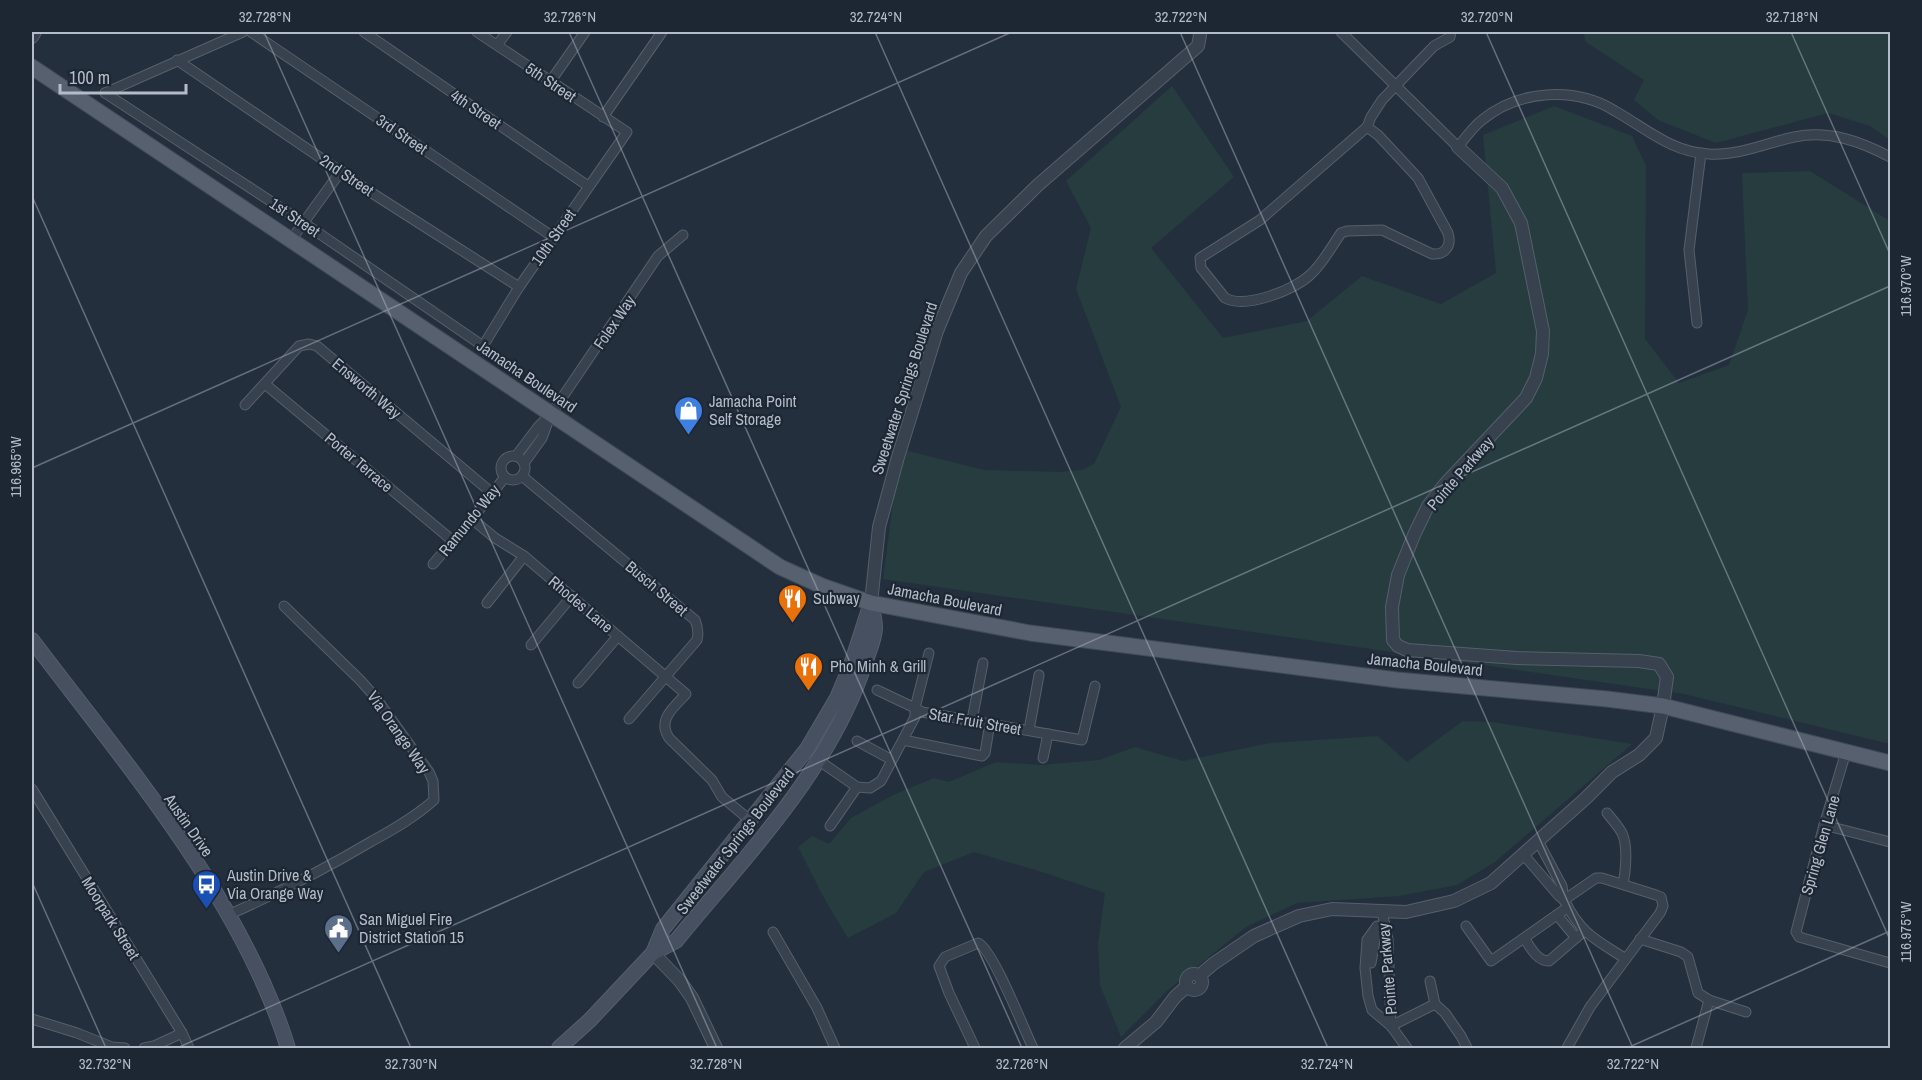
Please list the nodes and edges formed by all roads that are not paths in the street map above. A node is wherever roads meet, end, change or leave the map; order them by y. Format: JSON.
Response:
{"nodes":[{"id":1,"x":35,"y":32,"type":"edge"},
{"id":2,"x":243,"y":32,"type":"edge"},
{"id":3,"x":251,"y":32,"type":"edge"},
{"id":4,"x":364,"y":32,"type":"edge"},
{"id":5,"x":477,"y":32,"type":"edge"},
{"id":6,"x":507,"y":32,"type":"edge"},
{"id":7,"x":585,"y":32,"type":"edge"},
{"id":8,"x":662,"y":32,"type":"edge"},
{"id":9,"x":1341,"y":32,"type":"edge"},
{"id":10,"x":1450,"y":32,"type":"edge"},
{"id":11,"x":1199,"y":33,"type":"edge"},
{"id":12,"x":32,"y":36,"type":"edge"},
{"id":13,"x":497,"y":45,"type":"junction"},
{"id":14,"x":177,"y":60,"type":"junction"},
{"id":15,"x":32,"y":67,"type":"edge"},
{"id":16,"x":550,"y":82,"type":"junction"},
{"id":17,"x":1397,"y":87,"type":"junction"},
{"id":18,"x":603,"y":117,"type":"junction"},
{"id":19,"x":1367,"y":127,"type":"junction"},
{"id":20,"x":627,"y":132,"type":"joint"},
{"id":21,"x":1458,"y":147,"type":"junction"},
{"id":22,"x":1701,"y":153,"type":"junction"},
{"id":23,"x":1890,"y":157,"type":"edge"},
{"id":24,"x":341,"y":171,"type":"junction"},
{"id":25,"x":588,"y":186,"type":"junction"},
{"id":26,"x":304,"y":223,"type":"junction"},
{"id":27,"x":682,"y":235,"type":"dead end"},
{"id":28,"x":554,"y":237,"type":"junction"},
{"id":29,"x":291,"y":240,"type":"junction"},
{"id":30,"x":519,"y":287,"type":"junction"},
{"id":31,"x":1697,"y":322,"type":"dead end"},
{"id":32,"x":483,"y":346,"type":"joint"},
{"id":33,"x":265,"y":384,"type":"junction"},
{"id":34,"x":245,"y":405,"type":"dead end"},
{"id":35,"x":551,"y":414,"type":"junction"},
{"id":36,"x":516,"y":456,"type":"junction"},
{"id":37,"x":524,"y":463,"type":"junction"},
{"id":38,"x":522,"y":476,"type":"junction"},
{"id":39,"x":505,"y":477,"type":"junction"},
{"id":40,"x":492,"y":493,"type":"junction"},
{"id":41,"x":472,"y":519,"type":"junction"},
{"id":42,"x":453,"y":541,"type":"junction"},
{"id":43,"x":524,"y":556,"type":"junction"},
{"id":44,"x":434,"y":564,"type":"dead end"},
{"id":45,"x":572,"y":596,"type":"junction"},
{"id":46,"x":487,"y":603,"type":"dead end"},
{"id":47,"x":872,"y":603,"type":"junction"},
{"id":48,"x":284,"y":606,"type":"dead end"},
{"id":49,"x":618,"y":636,"type":"junction"},
{"id":50,"x":32,"y":640,"type":"edge"},
{"id":51,"x":531,"y":645,"type":"dead end"},
{"id":52,"x":929,"y":653,"type":"dead end"},
{"id":53,"x":983,"y":663,"type":"dead end"},
{"id":54,"x":1039,"y":675,"type":"dead end"},
{"id":55,"x":666,"y":677,"type":"junction"},
{"id":56,"x":578,"y":683,"type":"dead end"},
{"id":57,"x":1095,"y":686,"type":"dead end"},
{"id":58,"x":877,"y":690,"type":"dead end"},
{"id":59,"x":833,"y":704,"type":"junction"},
{"id":60,"x":1663,"y":706,"type":"junction"},
{"id":61,"x":915,"y":708,"type":"junction"},
{"id":62,"x":630,"y":719,"type":"dead end"},
{"id":63,"x":972,"y":720,"type":"junction"},
{"id":64,"x":990,"y":723,"type":"junction"},
{"id":65,"x":1029,"y":730,"type":"junction"},
{"id":66,"x":1048,"y":734,"type":"junction"},
{"id":67,"x":903,"y":740,"type":"junction"},
{"id":68,"x":857,"y":741,"type":"dead end"},
{"id":69,"x":1846,"y":752,"type":"junction"},
{"id":70,"x":1043,"y":758,"type":"dead end"},
{"id":71,"x":818,"y":760,"type":"junction"},
{"id":72,"x":892,"y":760,"type":"junction"},
{"id":73,"x":1890,"y":763,"type":"edge"},
{"id":74,"x":857,"y":788,"type":"junction"},
{"id":75,"x":32,"y":789,"type":"edge"},
{"id":76,"x":1607,"y":813,"type":"dead end"},
{"id":77,"x":751,"y":821,"type":"junction"},
{"id":78,"x":1824,"y":825,"type":"junction"},
{"id":79,"x":830,"y":826,"type":"dead end"},
{"id":80,"x":1538,"y":841,"type":"junction"},
{"id":81,"x":1890,"y":842,"type":"edge"},
{"id":82,"x":1523,"y":854,"type":"junction"},
{"id":83,"x":1555,"y":873,"type":"junction"},
{"id":84,"x":1546,"y":881,"type":"junction"},
{"id":85,"x":1623,"y":884,"type":"junction"},
{"id":86,"x":720,"y":887,"type":"junction"},
{"id":87,"x":1566,"y":903,"type":"junction"},
{"id":88,"x":1382,"y":912,"type":"junction"},
{"id":89,"x":228,"y":915,"type":"junction"},
{"id":90,"x":1557,"y":915,"type":"junction"},
{"id":91,"x":1466,"y":926,"type":"dead end"},
{"id":92,"x":1584,"y":931,"type":"junction"},
{"id":93,"x":773,"y":932,"type":"dead end"},
{"id":94,"x":1576,"y":938,"type":"junction"},
{"id":95,"x":1524,"y":939,"type":"junction"},
{"id":96,"x":1640,"y":939,"type":"junction"},
{"id":97,"x":652,"y":953,"type":"junction"},
{"id":98,"x":1626,"y":959,"type":"junction"},
{"id":99,"x":1890,"y":963,"type":"edge"},
{"id":100,"x":1430,"y":981,"type":"dead end"},
{"id":101,"x":1709,"y":1000,"type":"junction"},
{"id":102,"x":1435,"y":1004,"type":"junction"},
{"id":103,"x":1746,"y":1012,"type":"dead end"},
{"id":104,"x":32,"y":1019,"type":"edge"},
{"id":105,"x":1391,"y":1026,"type":"junction"},
{"id":106,"x":182,"y":1033,"type":"junction"},
{"id":107,"x":125,"y":1048,"type":"edge"},
{"id":108,"x":144,"y":1048,"type":"edge"},
{"id":109,"x":189,"y":1048,"type":"edge"},
{"id":110,"x":288,"y":1048,"type":"edge"},
{"id":111,"x":559,"y":1048,"type":"edge"},
{"id":112,"x":716,"y":1048,"type":"edge"},
{"id":113,"x":835,"y":1048,"type":"edge"},
{"id":114,"x":975,"y":1048,"type":"edge"},
{"id":115,"x":1033,"y":1048,"type":"edge"},
{"id":116,"x":1125,"y":1048,"type":"edge"},
{"id":117,"x":1407,"y":1048,"type":"edge"},
{"id":118,"x":1467,"y":1048,"type":"edge"},
{"id":119,"x":1567,"y":1048,"type":"edge"},
{"id":120,"x":1696,"y":1048,"type":"edge"}],
"edges":[{"from":1,"to":12,"type":"street"},
{"from":2,"to":14,"type":"street"},
{"from":3,"to":28,"type":"street","name":"3rd Street"},
{"from":4,"to":25,"type":"street","name":"4th Street"},
{"from":5,"to":13,"type":"street","name":"5th Street"},
{"from":6,"to":13,"type":"street"},
{"from":7,"to":16,"type":"street"},
{"from":8,"to":18,"type":"street"},
{"from":9,"to":17,"type":"street","name":"Pointe Parkway"},
{"from":10,"to":17,"type":"street"},
{"from":11,"to":47,"type":"street","name":"Sweetwater Springs Boulevard"},
{"from":13,"to":16,"type":"street","name":"5th Street"},
{"from":14,"to":24,"type":"street","name":"2nd Street"},
{"from":14,"to":26,"type":"street","name":"1st Street"},
{"from":15,"to":29,"type":"main road","name":"Jamacha Boulevard"},
{"from":16,"to":18,"type":"street","name":"5th Street"},
{"from":17,"to":19,"type":"street"},
{"from":17,"to":21,"type":"street","name":"Pointe Parkway"},
{"from":18,"to":20,"type":"street","name":"5th Street"},
{"from":19,"to":19,"type":"street"},
{"from":20,"to":25,"type":"street","name":"10th Street"},
{"from":21,"to":22,"type":"street"},
{"from":21,"to":60,"type":"street","name":"Pointe Parkway"},
{"from":22,"to":23,"type":"street"},
{"from":22,"to":31,"type":"street"},
{"from":24,"to":26,"type":"street"},
{"from":24,"to":30,"type":"street","name":"2nd Street"},
{"from":25,"to":28,"type":"street","name":"10th Street"},
{"from":26,"to":29,"type":"street"},
{"from":26,"to":32,"type":"street","name":"1st Street"},
{"from":27,"to":35,"type":"street","name":"Folex Way"},
{"from":28,"to":30,"type":"street","name":"10th Street"},
{"from":29,"to":35,"type":"main road","name":"Jamacha Boulevard"},
{"from":30,"to":32,"type":"street","name":"10th Street"},
{"from":33,"to":34,"type":"street","name":"Ensworth Way"},
{"from":33,"to":40,"type":"street","name":"Ensworth Way"},
{"from":33,"to":42,"type":"street","name":"Porter Terrace"},
{"from":35,"to":36,"type":"street","name":"Ramundo Way"},
{"from":35,"to":37,"type":"street","name":"Ramundo Way"},
{"from":35,"to":47,"type":"main road","name":"Jamacha Boulevard"},
{"from":36,"to":37,"type":"street"},
{"from":36,"to":39,"type":"street","name":"Ramundo Way"},
{"from":37,"to":38,"type":"street","name":"Ramundo Way"},
{"from":38,"to":39,"type":"street","name":"Ramundo Way"},
{"from":38,"to":55,"type":"street","name":"Busch Street"},
{"from":39,"to":40,"type":"street","name":"Ramundo Way"},
{"from":40,"to":41,"type":"street","name":"Ramundo Way"},
{"from":41,"to":42,"type":"street","name":"Ramundo Way"},
{"from":41,"to":43,"type":"street","name":"Rhodes Lane"},
{"from":42,"to":44,"type":"street","name":"Ramundo Way"},
{"from":43,"to":45,"type":"street","name":"Rhodes Lane"},
{"from":43,"to":46,"type":"street"},
{"from":45,"to":49,"type":"street","name":"Rhodes Lane"},
{"from":45,"to":51,"type":"street"},
{"from":47,"to":59,"type":"main road","name":"Sweetwater Springs Boulevard"},
{"from":47,"to":60,"type":"main road","name":"Jamacha Boulevard"},
{"from":47,"to":71,"type":"main road","name":"Sweetwater Springs Boulevard"},
{"from":48,"to":89,"type":"street","name":"Via Orange Way"},
{"from":49,"to":55,"type":"street","name":"Rhodes Lane"},
{"from":49,"to":56,"type":"street"},
{"from":50,"to":89,"type":"main road","name":"Austin Drive"},
{"from":52,"to":61,"type":"street"},
{"from":53,"to":63,"type":"street"},
{"from":54,"to":65,"type":"street"},
{"from":55,"to":62,"type":"street","name":"Busch Street"},
{"from":55,"to":77,"type":"street","name":"Rhodes Lane"},
{"from":57,"to":66,"type":"street","name":"Star Fruit Street"},
{"from":58,"to":61,"type":"street"},
{"from":59,"to":71,"type":"main road"},
{"from":59,"to":77,"type":"main road","name":"Sweetwater Springs Boulevard"},
{"from":60,"to":69,"type":"main road","name":"Jamacha Boulevard"},
{"from":60,"to":80,"type":"street","name":"Pointe Parkway"},
{"from":61,"to":63,"type":"street","name":"Star Fruit Street"},
{"from":61,"to":67,"type":"street","name":"Star Fruit Street"},
{"from":63,"to":64,"type":"street","name":"Star Fruit Street"},
{"from":64,"to":65,"type":"street","name":"Star Fruit Street"},
{"from":64,"to":67,"type":"street"},
{"from":65,"to":66,"type":"street","name":"Star Fruit Street"},
{"from":66,"to":70,"type":"street"},
{"from":67,"to":72,"type":"street","name":"Star Fruit Street"},
{"from":68,"to":72,"type":"street"},
{"from":69,"to":73,"type":"main road","name":"Jamacha Boulevard"},
{"from":69,"to":78,"type":"street","name":"Spring Glen Lane"},
{"from":71,"to":74,"type":"street"},
{"from":71,"to":86,"type":"main road","name":"Sweetwater Springs Boulevard"},
{"from":72,"to":74,"type":"street","name":"Star Fruit Street"},
{"from":74,"to":79,"type":"street"},
{"from":75,"to":106,"type":"street","name":"Moorpark Street"},
{"from":76,"to":85,"type":"street"},
{"from":77,"to":86,"type":"main road"},
{"from":77,"to":97,"type":"main road","name":"Sweetwater Springs Boulevard"},
{"from":78,"to":81,"type":"street"},
{"from":78,"to":99,"type":"street","name":"Spring Glen Lane"},
{"from":80,"to":82,"type":"street","name":"Pointe Parkway"},
{"from":80,"to":83,"type":"street"},
{"from":82,"to":84,"type":"street"},
{"from":82,"to":88,"type":"street","name":"Pointe Parkway"},
{"from":83,"to":84,"type":"street"},
{"from":83,"to":87,"type":"street"},
{"from":84,"to":87,"type":"street"},
{"from":85,"to":87,"type":"street"},
{"from":85,"to":96,"type":"street"},
{"from":86,"to":97,"type":"main road","name":"Sweetwater Springs Boulevard"},
{"from":87,"to":90,"type":"street"},
{"from":87,"to":92,"type":"street"},
{"from":88,"to":105,"type":"street","name":"Pointe Parkway"},
{"from":88,"to":105,"type":"street","name":"Pointe Parkway"},
{"from":88,"to":116,"type":"street"},
{"from":89,"to":110,"type":"main road","name":"Austin Drive"},
{"from":90,"to":94,"type":"street"},
{"from":90,"to":95,"type":"street"},
{"from":91,"to":95,"type":"street"},
{"from":92,"to":94,"type":"street"},
{"from":92,"to":98,"type":"street"},
{"from":93,"to":113,"type":"street"},
{"from":94,"to":95,"type":"street"},
{"from":96,"to":98,"type":"street"},
{"from":96,"to":101,"type":"street"},
{"from":97,"to":111,"type":"main road","name":"Sweetwater Springs Boulevard"},
{"from":97,"to":112,"type":"street"},
{"from":98,"to":119,"type":"street"},
{"from":100,"to":102,"type":"street"},
{"from":101,"to":103,"type":"street"},
{"from":101,"to":120,"type":"street"},
{"from":102,"to":105,"type":"street"},
{"from":102,"to":118,"type":"street"},
{"from":104,"to":107,"type":"street"},
{"from":105,"to":117,"type":"street","name":"Pointe Parkway"},
{"from":106,"to":108,"type":"street"},
{"from":106,"to":109,"type":"street","name":"Moorpark Street"},
{"from":114,"to":115,"type":"street"}]}
